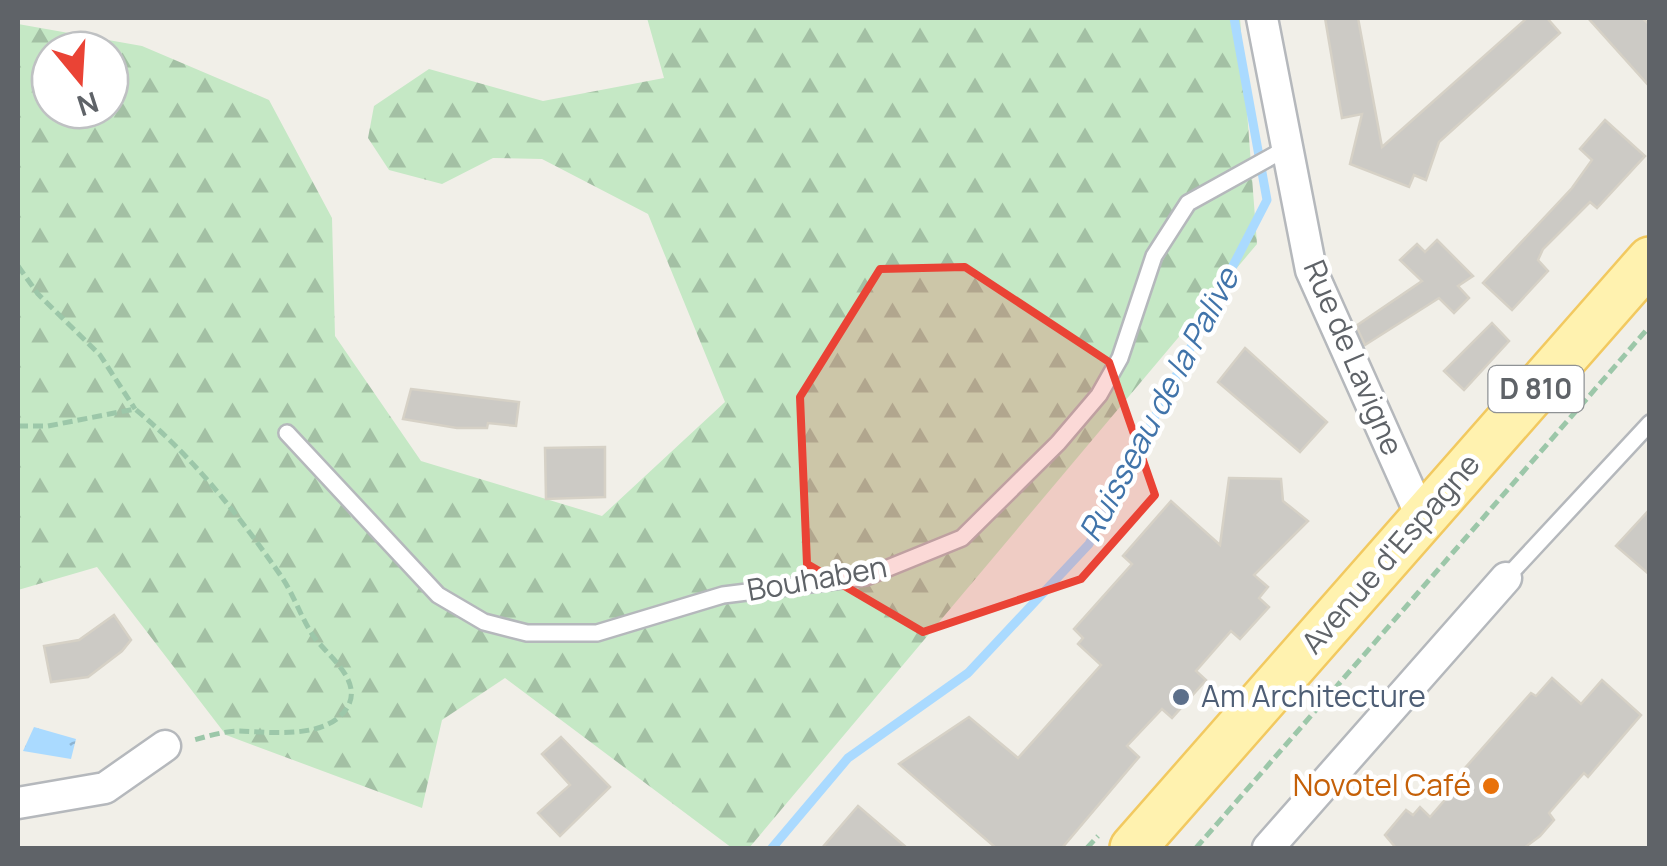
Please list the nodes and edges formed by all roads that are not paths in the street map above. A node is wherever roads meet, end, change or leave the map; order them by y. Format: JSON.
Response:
{"nodes":[{"id":1,"x":1262,"y":18,"type":"edge"},
{"id":2,"x":1283,"y":150,"type":"junction"},
{"id":3,"x":1650,"y":260,"type":"edge"},
{"id":4,"x":1650,"y":423,"type":"edge"},
{"id":5,"x":287,"y":433,"type":"dead end"},
{"id":6,"x":1422,"y":518,"type":"junction"},
{"id":7,"x":1506,"y":578,"type":"joint"},
{"id":8,"x":165,"y":746,"type":"road end"},
{"id":9,"x":18,"y":803,"type":"edge"},
{"id":10,"x":1132,"y":848,"type":"edge"},
{"id":11,"x":1268,"y":848,"type":"edge"}],
"edges":[{"from":1,"to":2,"type":"street","name":"Rue de Lavigne"},
{"from":2,"to":5,"type":"lane","name":"Bouhaben"},
{"from":2,"to":6,"type":"street","name":"Rue de Lavigne"},
{"from":3,"to":6,"type":"main road","name":"Avenue d'Espagne","number":"D 810"},
{"from":4,"to":7,"type":"lane"},
{"from":6,"to":10,"type":"main road","name":"Avenue d'Espagne","number":"D 810"},
{"from":7,"to":11,"type":"street"},
{"from":8,"to":9,"type":"street"}]}
